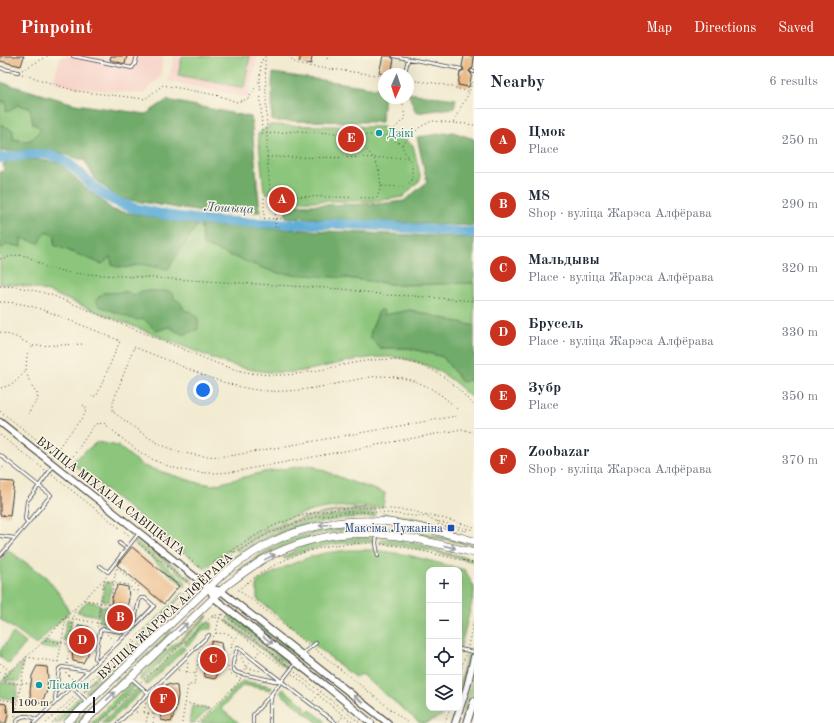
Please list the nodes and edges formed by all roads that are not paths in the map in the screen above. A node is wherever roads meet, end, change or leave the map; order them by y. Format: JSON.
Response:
{"nodes":[{"id":1,"x":73,"y":56,"type":"edge"},
{"id":2,"x":137,"y":56,"type":"edge"},
{"id":3,"x":394,"y":56,"type":"edge"},
{"id":4,"x":408,"y":60,"type":"junction"},
{"id":5,"x":0,"y":68,"type":"edge"},
{"id":6,"x":406,"y":68,"type":"edge"},
{"id":7,"x":461,"y":69,"type":"dead end"},
{"id":8,"x":18,"y":72,"type":"road end"},
{"id":9,"x":0,"y":422,"type":"edge"},
{"id":10,"x":0,"y":455,"type":"edge"},
{"id":11,"x":54,"y":465,"type":"junction"},
{"id":12,"x":39,"y":486,"type":"junction"},
{"id":13,"x":28,"y":523,"type":"junction"},
{"id":14,"x":139,"y":533,"type":"junction"},
{"id":15,"x":377,"y":534,"type":"junction"},
{"id":16,"x":0,"y":536,"type":"edge"},
{"id":17,"x":15,"y":538,"type":"junction"},
{"id":18,"x":474,"y":541,"type":"edge"},
{"id":19,"x":119,"y":543,"type":"dead end"},
{"id":20,"x":126,"y":548,"type":"junction"},
{"id":21,"x":474,"y":553,"type":"edge"},
{"id":22,"x":0,"y":556,"type":"edge"},
{"id":23,"x":378,"y":556,"type":"dead end"},
{"id":24,"x":100,"y":566,"type":"dead end"},
{"id":25,"x":208,"y":588,"type":"junction"},
{"id":26,"x":221,"y":591,"type":"junction"},
{"id":27,"x":214,"y":598,"type":"junction"},
{"id":28,"x":133,"y":628,"type":"junction"},
{"id":29,"x":128,"y":633,"type":"junction"},
{"id":30,"x":209,"y":634,"type":"dead end"},
{"id":31,"x":316,"y":643,"type":"dead end"},
{"id":32,"x":462,"y":650,"type":"edge"},
{"id":33,"x":474,"y":652,"type":"edge"},
{"id":34,"x":302,"y":654,"type":"junction"},
{"id":35,"x":474,"y":657,"type":"edge"},
{"id":36,"x":98,"y":662,"type":"junction"},
{"id":37,"x":296,"y":662,"type":"junction"},
{"id":38,"x":89,"y":671,"type":"junction"},
{"id":39,"x":130,"y":677,"type":"junction"},
{"id":40,"x":281,"y":681,"type":"junction"},
{"id":41,"x":72,"y":687,"type":"junction"},
{"id":42,"x":272,"y":692,"type":"junction"},
{"id":43,"x":148,"y":693,"type":"junction"},
{"id":44,"x":57,"y":701,"type":"junction"},
{"id":45,"x":474,"y":701,"type":"edge"},
{"id":46,"x":88,"y":703,"type":"junction"},
{"id":47,"x":37,"y":720,"type":"junction"},
{"id":48,"x":17,"y":723,"type":"edge"},
{"id":49,"x":34,"y":723,"type":"edge"},
{"id":50,"x":67,"y":723,"type":"edge"},
{"id":51,"x":83,"y":723,"type":"edge"},
{"id":52,"x":118,"y":723,"type":"edge"},
{"id":53,"x":253,"y":723,"type":"edge"},
{"id":54,"x":270,"y":723,"type":"edge"},
{"id":55,"x":336,"y":723,"type":"edge"},
{"id":56,"x":371,"y":723,"type":"edge"},
{"id":57,"x":388,"y":723,"type":"edge"},
{"id":58,"x":455,"y":723,"type":"edge"},
{"id":59,"x":467,"y":723,"type":"edge"}],
"edges":[{"from":1,"to":2,"type":"lane"},
{"from":3,"to":4,"type":"lane"},
{"from":4,"to":6,"type":"lane"},
{"from":4,"to":7,"type":"lane"},
{"from":5,"to":8,"type":"lane"},
{"from":9,"to":11,"type":"street","name":"ВУЛІЦА МІХАІЛА САВІЦКАГА"},
{"from":10,"to":12,"type":"lane"},
{"from":11,"to":12,"type":"lane"},
{"from":11,"to":14,"type":"street","name":"ВУЛІЦА МІХАІЛА САВІЦКАГА"},
{"from":12,"to":13,"type":"lane"},
{"from":12,"to":13,"type":"lane"},
{"from":13,"to":17,"type":"lane"},
{"from":14,"to":20,"type":"lane"},
{"from":14,"to":25,"type":"street","name":"ВУЛІЦА МІХАІЛА САВІЦКАГА"},
{"from":15,"to":21,"type":"main road","name":"ВУЛІЦА ЖАРЭСА АЛФЁРАВА","one_way":true},
{"from":15,"to":23,"type":"lane"},
{"from":26,"to":15,"type":"main road","name":"ВУЛІЦА ЖАРЭСА АЛФЁРАВА","one_way":true},
{"from":16,"to":17,"type":"lane"},
{"from":17,"to":22,"type":"lane"},
{"from":18,"to":25,"type":"main road","name":"ВУЛІЦА ЖАРЭСА АЛФЁРАВА","one_way":true},
{"from":19,"to":20,"type":"lane"},
{"from":20,"to":24,"type":"lane"},
{"from":25,"to":26,"type":"street","name":"ВУЛІЦА МІХАІЛА САВІЦКАГА"},
{"from":25,"to":27,"type":"street","name":"ВУЛІЦА МІХАІЛА САВІЦКАГА"},
{"from":25,"to":46,"type":"main road","name":"ВУЛІЦА ЖАРЭСА АЛФЁРАВА"},
{"from":26,"to":27,"type":"main road","name":"ВУЛІЦА ЖАРЭСА АЛФЁРАВА"},
{"from":26,"to":34,"type":"street","name":"ВУЛІЦА МІХАІЛА САВІЦКАГА"},
{"from":27,"to":37,"type":"street","name":"ВУЛІЦА МІХАІЛА САВІЦКАГА","one_way":true},
{"from":39,"to":27,"type":"main road","name":"ВУЛІЦА ЖАРЭСА АЛФЁРАВА","one_way":true},
{"from":28,"to":28,"type":"lane"},
{"from":28,"to":29,"type":"lane"},
{"from":29,"to":36,"type":"lane"},
{"from":29,"to":36,"type":"lane"},
{"from":30,"to":43,"type":"lane"},
{"from":31,"to":34,"type":"lane"},
{"from":32,"to":33,"type":"lane"},
{"from":57,"to":34,"type":"street","name":"ВУЛІЦА МІХАІЛА САВІЦКАГА","one_way":true},
{"from":35,"to":58,"type":"street"},
{"from":36,"to":38,"type":"lane"},
{"from":37,"to":40,"type":"lane"},
{"from":37,"to":56,"type":"street","name":"ВУЛІЦА МІХАІЛА САВІЦКАГА"},
{"from":38,"to":41,"type":"lane"},
{"from":38,"to":44,"type":"lane"},
{"from":39,"to":43,"type":"lane"},
{"from":51,"to":39,"type":"main road","name":"ВУЛІЦА ЖАРЭСА АЛФЁРАВА","one_way":true},
{"from":40,"to":40,"type":"lane"},
{"from":40,"to":42,"type":"lane"},
{"from":40,"to":55,"type":"lane"},
{"from":41,"to":44,"type":"lane"},
{"from":41,"to":46,"type":"lane"},
{"from":42,"to":53,"type":"lane"},
{"from":42,"to":54,"type":"lane"},
{"from":43,"to":52,"type":"lane"},
{"from":44,"to":47,"type":"lane"},
{"from":45,"to":59,"type":"street"},
{"from":46,"to":50,"type":"main road","name":"ВУЛІЦА ЖАРЭСА АЛФЁРАВА"},
{"from":47,"to":48,"type":"lane"},
{"from":47,"to":49,"type":"lane"}]}
